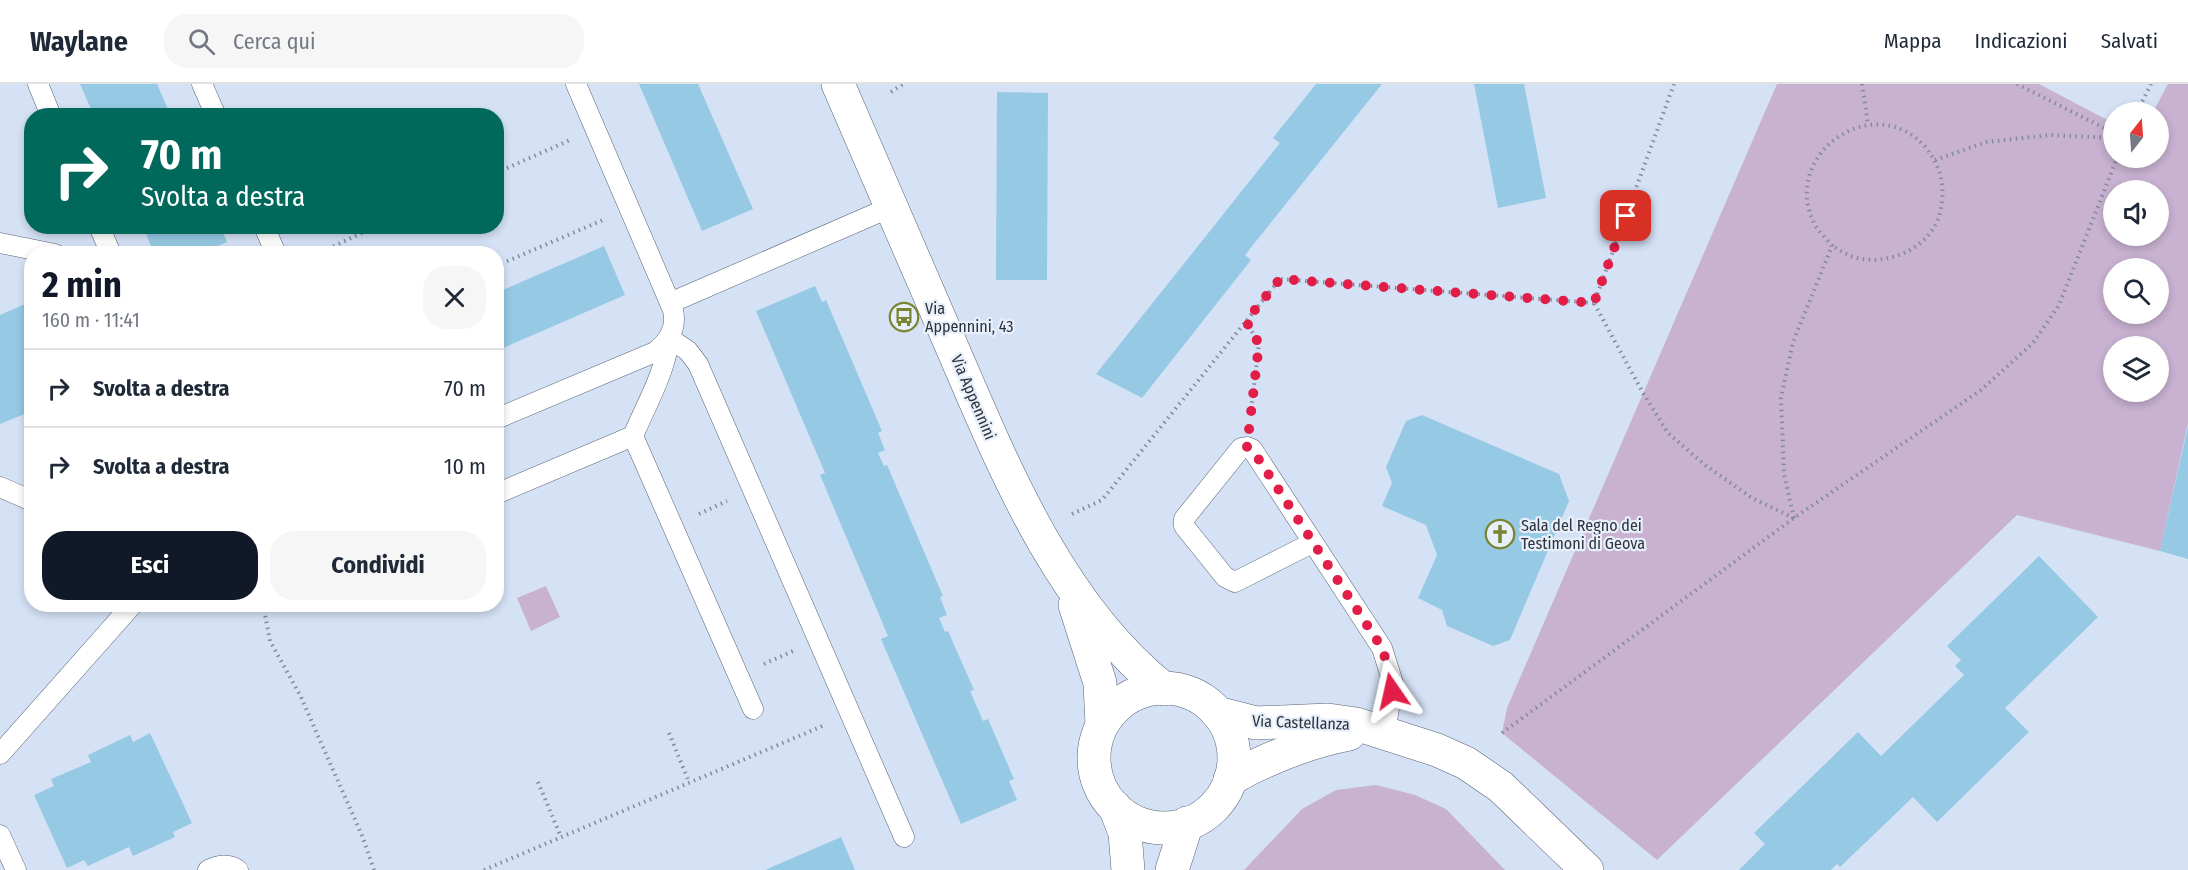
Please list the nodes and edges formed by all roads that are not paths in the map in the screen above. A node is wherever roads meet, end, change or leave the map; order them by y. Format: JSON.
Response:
{"nodes":[{"id":1,"x":38,"y":84,"type":"edge"},
{"id":2,"x":202,"y":84,"type":"edge"},
{"id":3,"x":576,"y":84,"type":"edge"},
{"id":4,"x":838,"y":84,"type":"edge"},
{"id":5,"x":48,"y":108,"type":"edge"},
{"id":6,"x":212,"y":108,"type":"edge"},
{"id":7,"x":891,"y":207,"type":"junction"},
{"id":8,"x":0,"y":243,"type":"edge"},
{"id":9,"x":24,"y":248,"type":"edge"},
{"id":10,"x":670,"y":303,"type":"junction"},
{"id":11,"x":669,"y":338,"type":"junction"},
{"id":12,"x":504,"y":416,"type":"edge"},
{"id":13,"x":633,"y":436,"type":"junction"},
{"id":14,"x":0,"y":488,"type":"edge"},
{"id":15,"x":504,"y":491,"type":"edge"},
{"id":16,"x":24,"y":498,"type":"edge"},
{"id":17,"x":1312,"y":543,"type":"junction"},
{"id":18,"x":1063,"y":573,"type":"junction"},
{"id":19,"x":126,"y":612,"type":"edge"},
{"id":20,"x":1164,"y":689,"type":"junction"},
{"id":21,"x":753,"y":709,"type":"dead end"},
{"id":22,"x":1217,"y":713,"type":"junction"},
{"id":23,"x":1102,"y":725,"type":"junction"},
{"id":24,"x":1385,"y":733,"type":"junction"},
{"id":25,"x":0,"y":754,"type":"edge"},
{"id":26,"x":1230,"y":779,"type":"junction"},
{"id":27,"x":1115,"y":807,"type":"junction"},
{"id":28,"x":1187,"y":823,"type":"junction"},
{"id":29,"x":0,"y":835,"type":"edge"},
{"id":30,"x":904,"y":837,"type":"dead end"},
{"id":31,"x":16,"y":870,"type":"edge"},
{"id":32,"x":208,"y":870,"type":"edge"},
{"id":33,"x":238,"y":870,"type":"edge"},
{"id":34,"x":1128,"y":870,"type":"edge"},
{"id":35,"x":1172,"y":870,"type":"edge"},
{"id":36,"x":1587,"y":870,"type":"edge"}],
"edges":[{"from":1,"to":5,"type":"lane"},
{"from":2,"to":6,"type":"lane"},
{"from":3,"to":10,"type":"lane"},
{"from":4,"to":7,"type":"street","name":"Via Appennini"},
{"from":7,"to":10,"type":"lane"},
{"from":7,"to":18,"type":"street","name":"Via Appennini"},
{"from":8,"to":9,"type":"lane"},
{"from":10,"to":11,"type":"lane"},
{"from":11,"to":12,"type":"lane"},
{"from":11,"to":13,"type":"lane"},
{"from":11,"to":30,"type":"lane"},
{"from":13,"to":15,"type":"lane"},
{"from":13,"to":21,"type":"lane"},
{"from":14,"to":16,"type":"lane"},
{"from":17,"to":17,"type":"lane"},
{"from":17,"to":24,"type":"lane"},
{"from":18,"to":20,"type":"street","name":"Via Appennini"},
{"from":18,"to":23,"type":"street","name":"Via Appennini"},
{"from":19,"to":25,"type":"lane"},
{"from":20,"to":22,"type":"street","name":"Via Castellanza"},
{"from":20,"to":23,"type":"street","name":"Via Appennini"},
{"from":22,"to":24,"type":"street","name":"Via Castellanza"},
{"from":22,"to":26,"type":"street","name":"Via Castellanza"},
{"from":23,"to":27,"type":"street","name":"Via Appennini"},
{"from":24,"to":26,"type":"street","name":"Via Castellanza"},
{"from":24,"to":36,"type":"street","name":"Via Castellanza"},
{"from":26,"to":28,"type":"street","name":"Via Castellanza"},
{"from":27,"to":28,"type":"street","name":"Via Appennini"},
{"from":27,"to":34,"type":"street","name":"Via Appennini"},
{"from":28,"to":35,"type":"street"},
{"from":29,"to":31,"type":"lane"},
{"from":32,"to":33,"type":"lane"}]}
